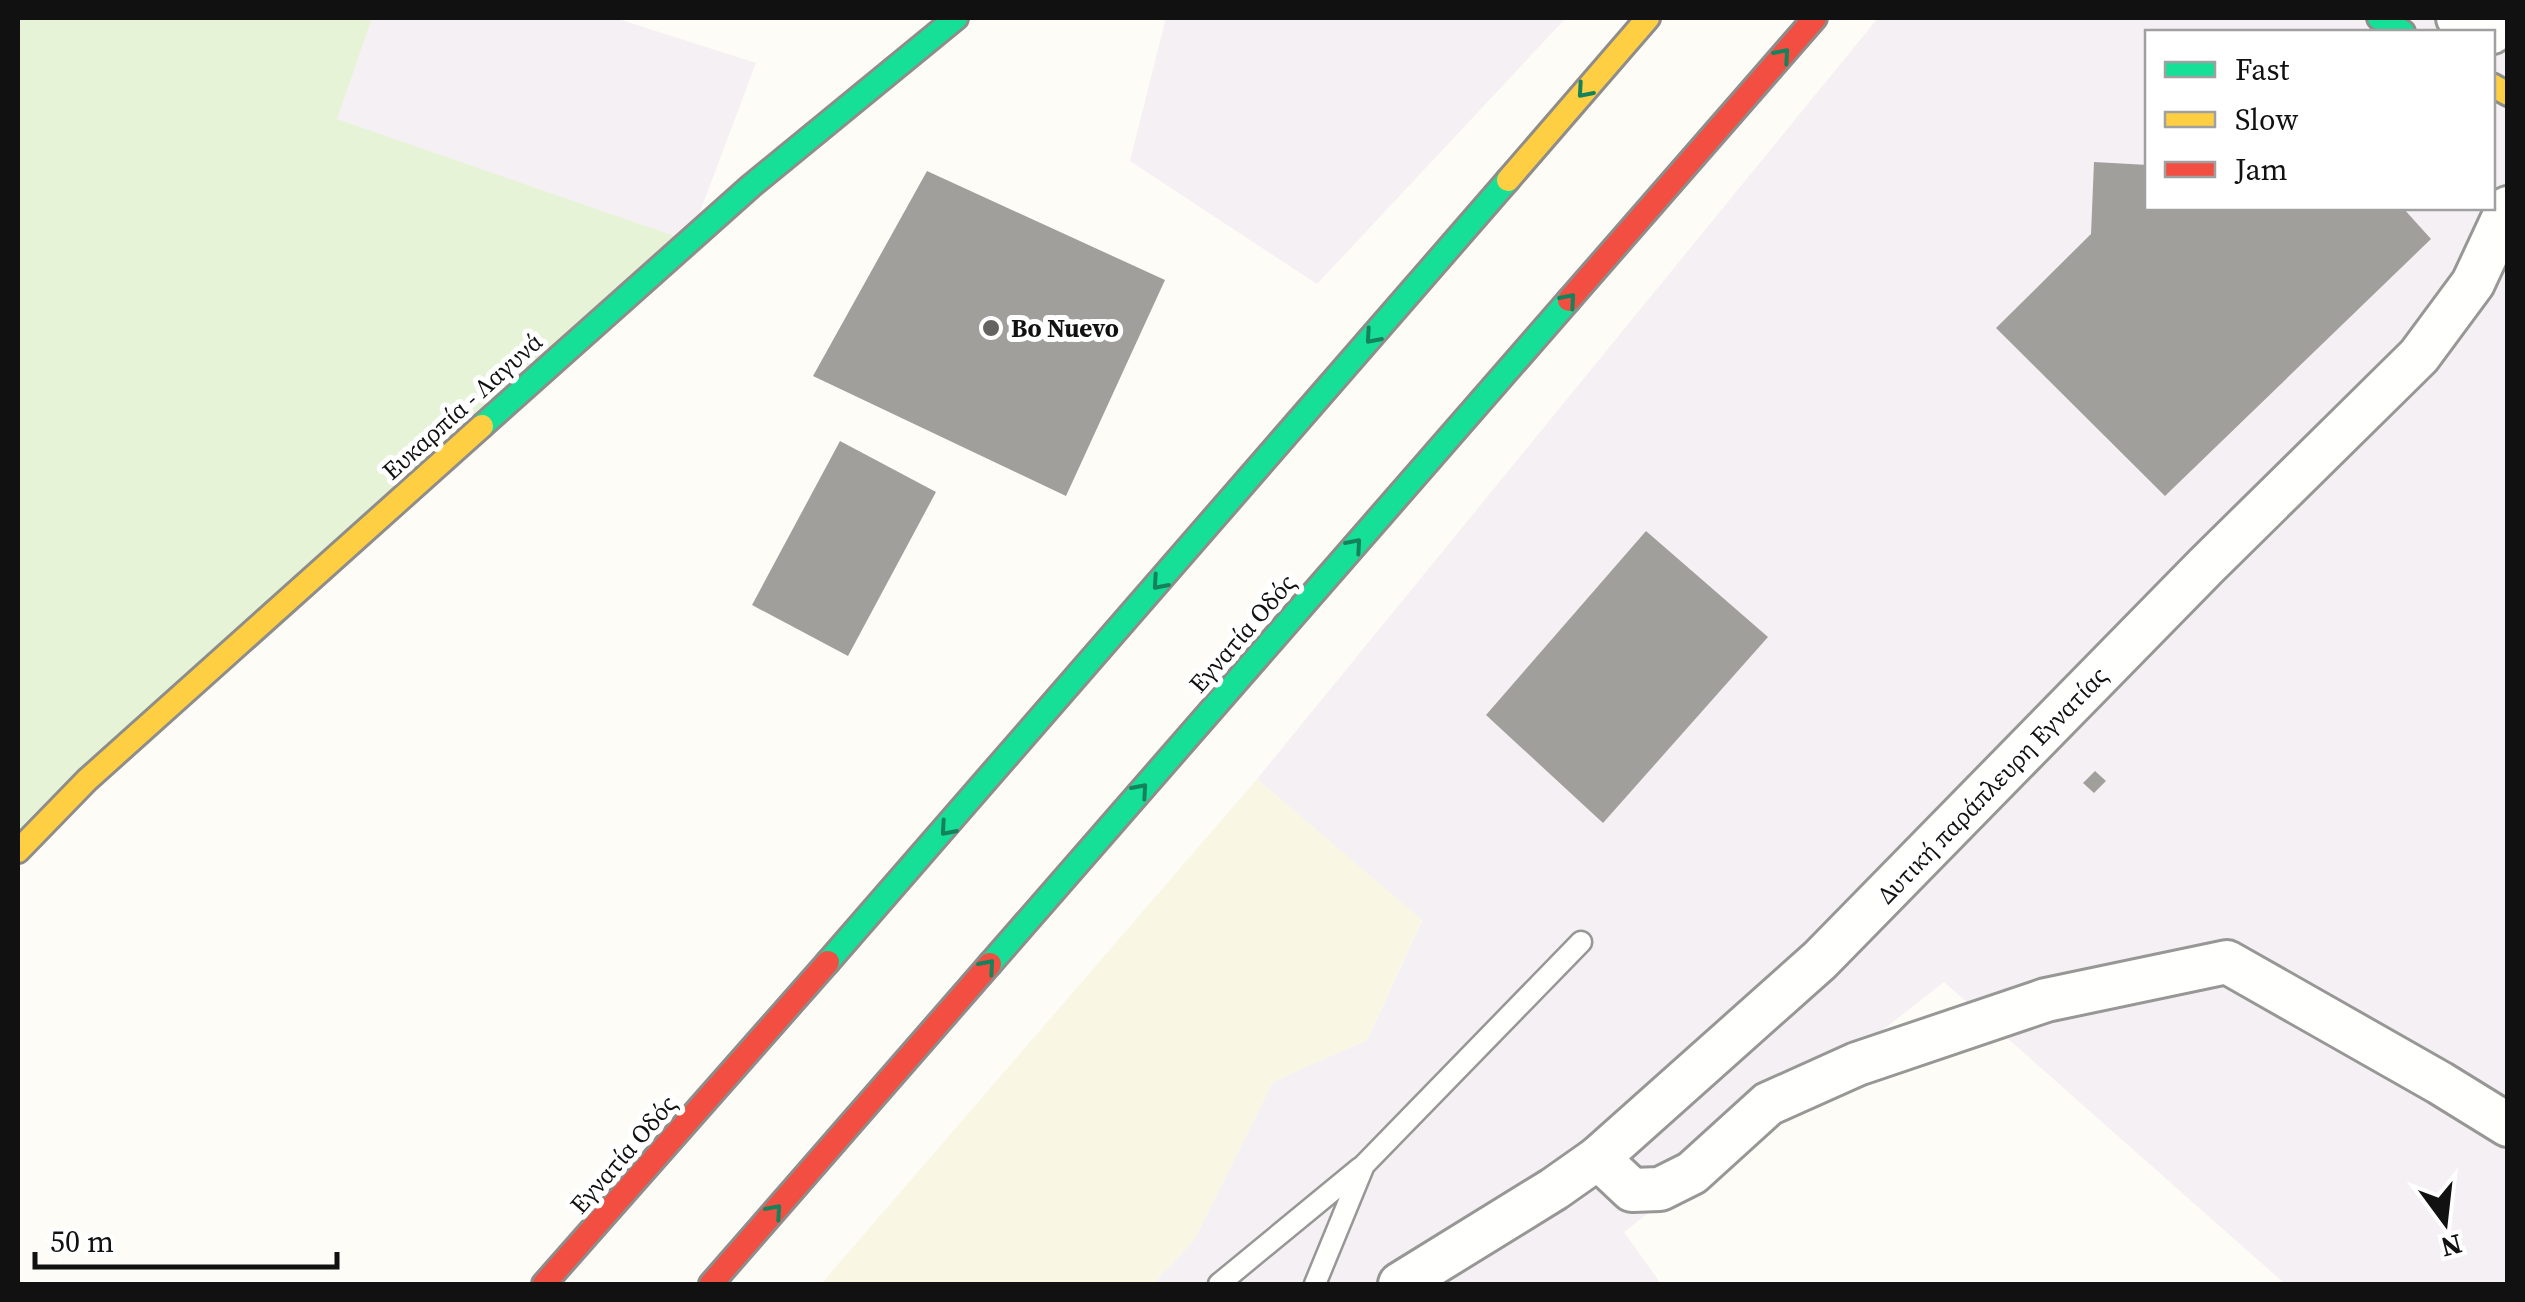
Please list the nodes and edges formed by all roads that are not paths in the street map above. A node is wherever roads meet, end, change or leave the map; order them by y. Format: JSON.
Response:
{"nodes":[{"id":1,"x":956,"y":18,"type":"edge"},
{"id":2,"x":1648,"y":18,"type":"edge"},
{"id":3,"x":1815,"y":18,"type":"edge"},
{"id":4,"x":2458,"y":18,"type":"edge"},
{"id":5,"x":2485,"y":30,"type":"edge"},
{"id":6,"x":2508,"y":208,"type":"edge"},
{"id":7,"x":18,"y":851,"type":"edge"},
{"id":8,"x":1581,"y":942,"type":"dead end"},
{"id":9,"x":2508,"y":1125,"type":"edge"},
{"id":10,"x":1598,"y":1158,"type":"junction"},
{"id":11,"x":1364,"y":1165,"type":"junction"},
{"id":12,"x":544,"y":1284,"type":"edge"},
{"id":13,"x":711,"y":1284,"type":"edge"},
{"id":14,"x":1219,"y":1284,"type":"edge"},
{"id":15,"x":1315,"y":1284,"type":"edge"},
{"id":16,"x":1400,"y":1284,"type":"edge"}],
"edges":[{"from":1,"to":7,"type":"main road","name":"Ευκαρπία - Λαγυνά"},
{"from":2,"to":12,"type":"main road","name":"Εγνατία Οδός","one_way":true},
{"from":13,"to":3,"type":"main road","name":"Εγνατία Οδός","one_way":true},
{"from":4,"to":5,"type":"street"},
{"from":6,"to":10,"type":"street","name":"Δυτική παράπλευρη Εγνατίας"},
{"from":8,"to":11,"type":"lane"},
{"from":9,"to":10,"type":"street"},
{"from":10,"to":16,"type":"street","name":"Δυτική παράπλευρη Εγνατίας"},
{"from":11,"to":14,"type":"lane"},
{"from":11,"to":15,"type":"lane"}]}
